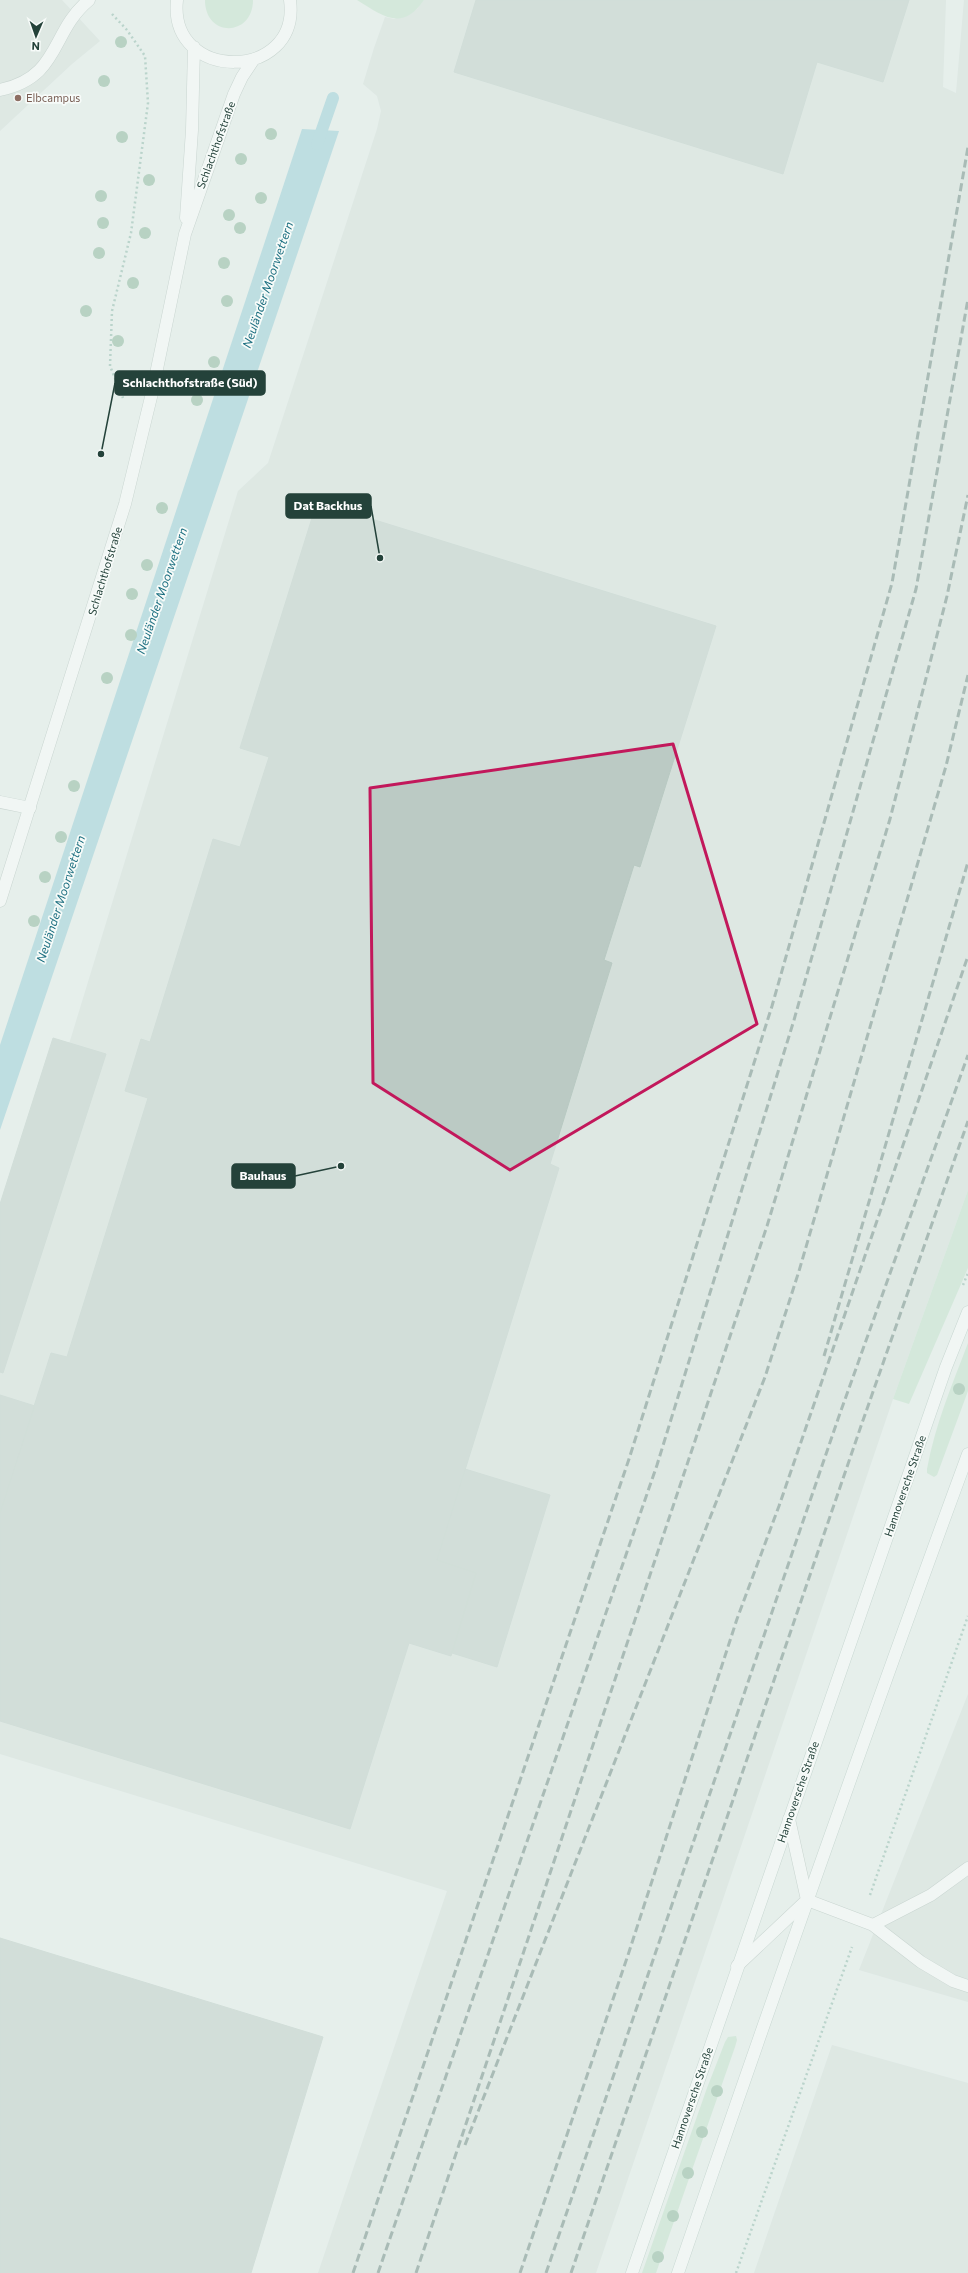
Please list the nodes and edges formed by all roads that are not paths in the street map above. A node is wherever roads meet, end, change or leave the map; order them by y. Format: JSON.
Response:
{"nodes":[{"id":1,"x":89,"y":0,"type":"edge"},
{"id":2,"x":177,"y":0,"type":"edge"},
{"id":3,"x":290,"y":0,"type":"edge"},
{"id":4,"x":194,"y":47,"type":"junction"},
{"id":5,"x":254,"y":60,"type":"junction"},
{"id":6,"x":0,"y":90,"type":"edge"},
{"id":7,"x":185,"y":234,"type":"junction"},
{"id":8,"x":0,"y":802,"type":"edge"},
{"id":9,"x":30,"y":808,"type":"junction"},
{"id":10,"x":0,"y":901,"type":"edge"},
{"id":11,"x":968,"y":1312,"type":"edge"},
{"id":12,"x":968,"y":1454,"type":"edge"},
{"id":13,"x":789,"y":1819,"type":"junction"},
{"id":14,"x":968,"y":1868,"type":"edge"},
{"id":15,"x":807,"y":1900,"type":"junction"},
{"id":16,"x":874,"y":1925,"type":"junction"},
{"id":17,"x":737,"y":1967,"type":"junction"},
{"id":18,"x":968,"y":1986,"type":"edge"},
{"id":19,"x":632,"y":2273,"type":"edge"},
{"id":20,"x":678,"y":2273,"type":"edge"}],
"edges":[{"from":1,"to":6,"type":"main road"},
{"from":2,"to":4,"type":"main road","name":"Schlachthofstraße"},
{"from":3,"to":5,"type":"main road","name":"Schlachthofstraße"},
{"from":4,"to":5,"type":"main road","name":"Schlachthofstraße"},
{"from":4,"to":7,"type":"main road","name":"Schlachthofstraße"},
{"from":5,"to":7,"type":"main road","name":"Schlachthofstraße"},
{"from":7,"to":9,"type":"main road","name":"Schlachthofstraße"},
{"from":8,"to":9,"type":"main road"},
{"from":9,"to":10,"type":"main road","name":"Schlachthofstraße"},
{"from":11,"to":13,"type":"main road","name":"Hannoversche Straße"},
{"from":12,"to":15,"type":"main road"},
{"from":13,"to":15,"type":"main road"},
{"from":13,"to":17,"type":"main road","name":"Hannoversche Straße"},
{"from":14,"to":16,"type":"main road"},
{"from":15,"to":16,"type":"main road"},
{"from":15,"to":17,"type":"main road"},
{"from":15,"to":20,"type":"main road"},
{"from":16,"to":18,"type":"main road"},
{"from":17,"to":19,"type":"main road","name":"Hannoversche Straße"}]}
